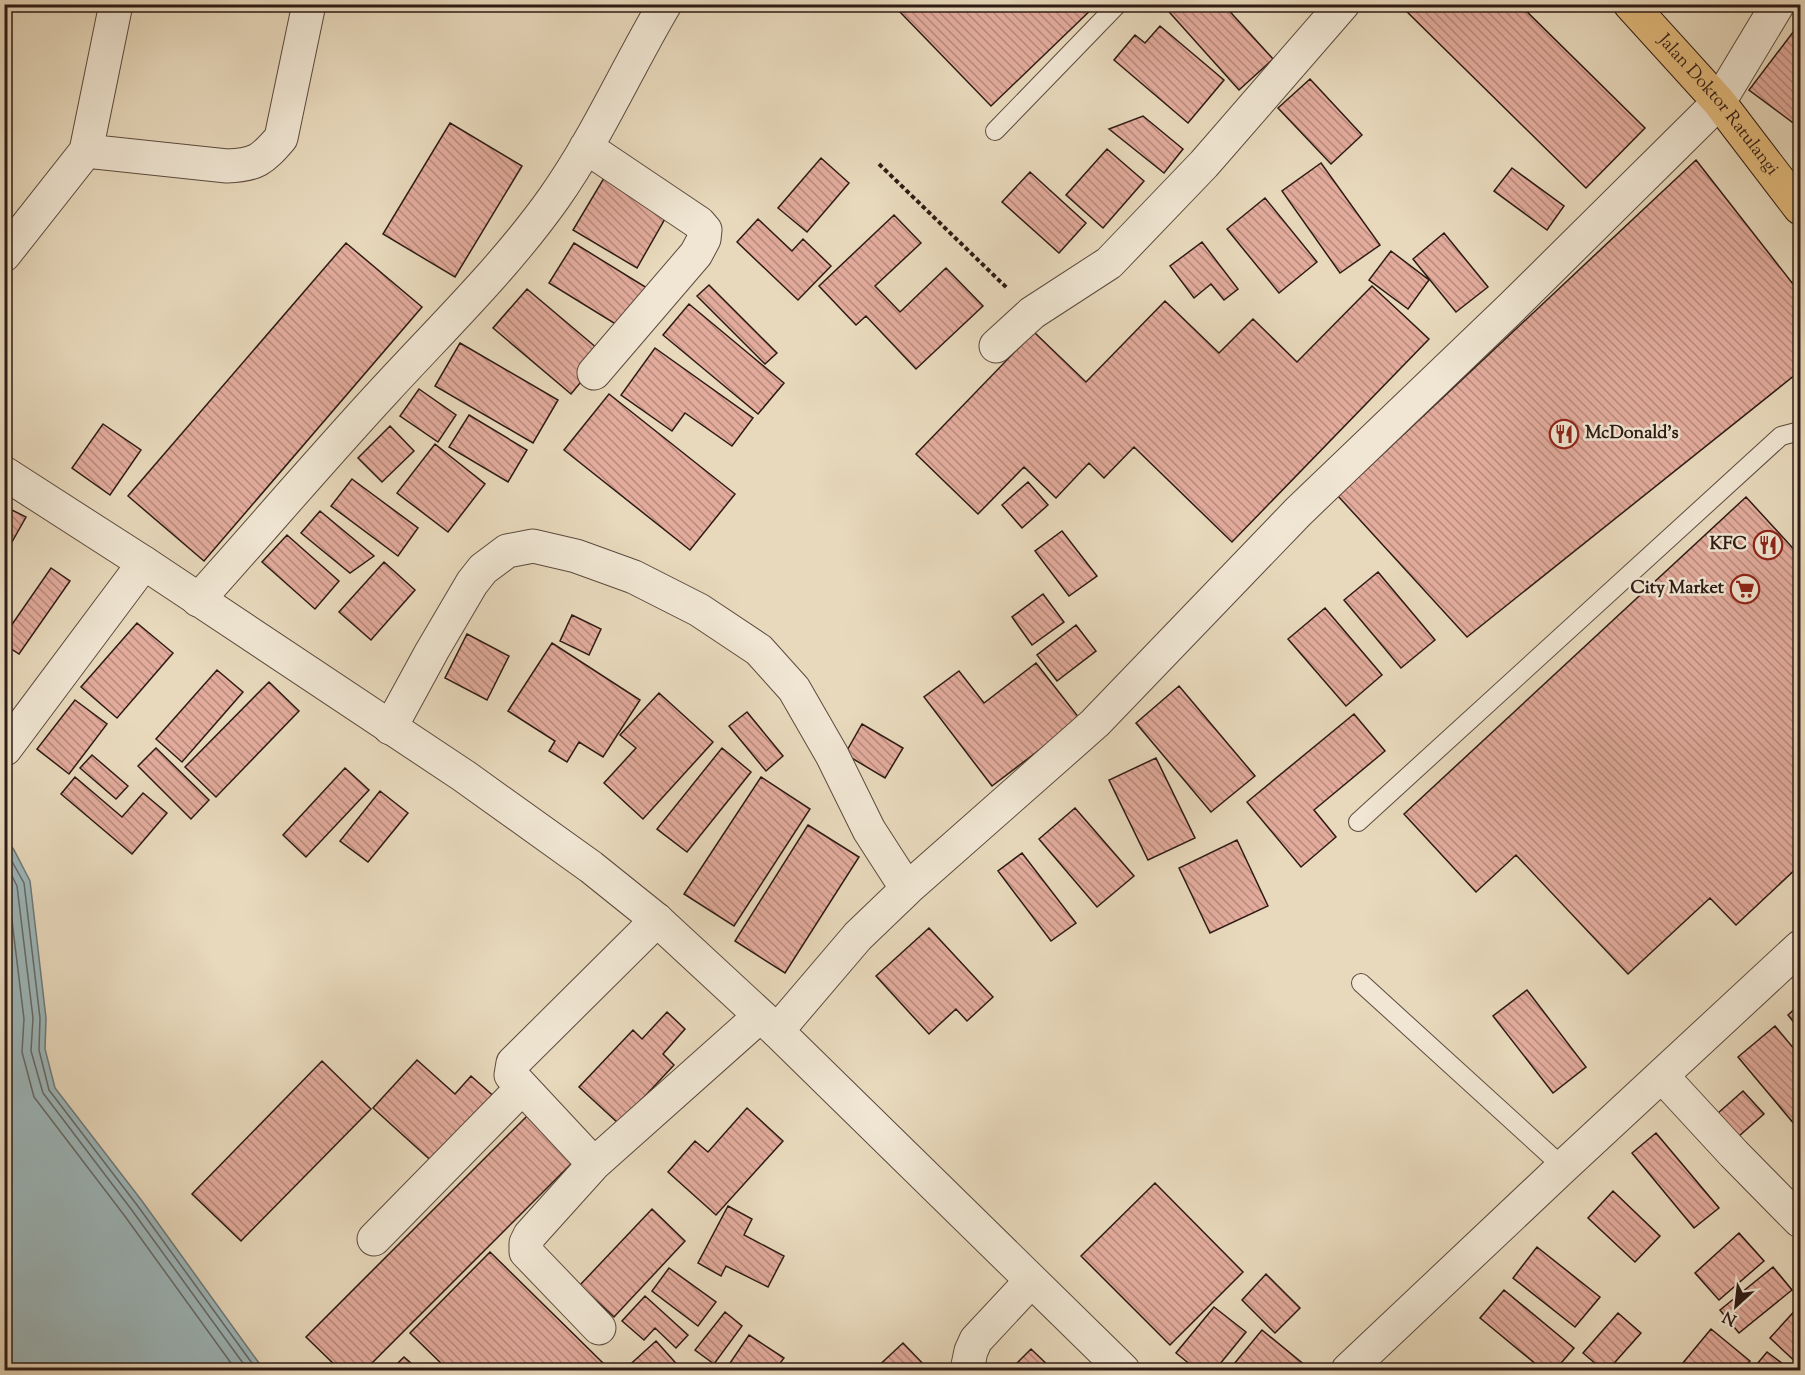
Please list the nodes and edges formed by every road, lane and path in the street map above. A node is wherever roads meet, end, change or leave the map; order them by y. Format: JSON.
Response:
{"nodes":[{"id":1,"x":116,"y":4,"type":"edge"},
{"id":2,"x":309,"y":4,"type":"edge"},
{"id":3,"x":665,"y":4,"type":"edge"},
{"id":4,"x":1118,"y":4,"type":"edge"},
{"id":5,"x":1342,"y":4,"type":"edge"},
{"id":6,"x":1630,"y":4,"type":"edge"},
{"id":7,"x":1778,"y":4,"type":"edge"},
{"id":8,"x":1719,"y":102,"type":"junction"},
{"id":9,"x":995,"y":130,"type":"dead end"},
{"id":10,"x":586,"y":147,"type":"junction"},
{"id":11,"x":86,"y":152,"type":"junction"},
{"id":12,"x":879,"y":164,"type":"dead end"},
{"id":13,"x":1800,"y":208,"type":"edge"},
{"id":14,"x":4,"y":255,"type":"edge"},
{"id":15,"x":1032,"y":313,"type":"junction"},
{"id":16,"x":996,"y":346,"type":"dead end"},
{"id":17,"x":594,"y":374,"type":"dead end"},
{"id":18,"x":1800,"y":431,"type":"edge"},
{"id":19,"x":5,"y":473,"type":"edge"},
{"id":20,"x":144,"y":562,"type":"junction"},
{"id":21,"x":198,"y":600,"type":"junction"},
{"id":22,"x":390,"y":728,"type":"junction"},
{"id":23,"x":5,"y":749,"type":"edge"},
{"id":24,"x":1358,"y":822,"type":"dead end"},
{"id":25,"x":907,"y":889,"type":"junction"},
{"id":26,"x":657,"y":920,"type":"junction"},
{"id":27,"x":1800,"y":947,"type":"edge"},
{"id":28,"x":1361,"y":983,"type":"dead end"},
{"id":29,"x":768,"y":1023,"type":"junction"},
{"id":30,"x":1662,"y":1076,"type":"junction"},
{"id":31,"x":522,"y":1088,"type":"junction"},
{"id":32,"x":594,"y":1164,"type":"junction"},
{"id":33,"x":1563,"y":1167,"type":"junction"},
{"id":34,"x":1800,"y":1221,"type":"edge"},
{"id":35,"x":374,"y":1239,"type":"dead end"},
{"id":36,"x":1031,"y":1281,"type":"junction"},
{"id":37,"x":599,"y":1329,"type":"dead end"},
{"id":38,"x":967,"y":1371,"type":"edge"},
{"id":39,"x":1123,"y":1371,"type":"edge"},
{"id":40,"x":1348,"y":1371,"type":"edge"}],
"edges":[{"from":1,"to":11,"type":"street"},
{"from":2,"to":11,"type":"street"},
{"from":3,"to":10,"type":"street"},
{"from":4,"to":9,"type":"lane"},
{"from":5,"to":15,"type":"street"},
{"from":6,"to":8,"type":"highway","name":"Jalan Doktor Ratulangi"},
{"from":7,"to":8,"type":"street"},
{"from":8,"to":13,"type":"highway","name":"Jalan Doktor Ratulangi"},
{"from":8,"to":25,"type":"street"},
{"from":10,"to":17,"type":"street"},
{"from":10,"to":21,"type":"street"},
{"from":11,"to":14,"type":"street"},
{"from":12,"to":15,"type":"path"},
{"from":15,"to":16,"type":"street"},
{"from":18,"to":24,"type":"lane"},
{"from":19,"to":20,"type":"street"},
{"from":20,"to":21,"type":"street"},
{"from":20,"to":23,"type":"street"},
{"from":21,"to":22,"type":"street"},
{"from":22,"to":25,"type":"street"},
{"from":22,"to":26,"type":"street"},
{"from":25,"to":29,"type":"street"},
{"from":26,"to":29,"type":"street"},
{"from":26,"to":31,"type":"street"},
{"from":27,"to":30,"type":"street"},
{"from":28,"to":33,"type":"lane"},
{"from":29,"to":32,"type":"street"},
{"from":29,"to":36,"type":"street"},
{"from":30,"to":33,"type":"street"},
{"from":30,"to":34,"type":"street"},
{"from":31,"to":32,"type":"street"},
{"from":31,"to":35,"type":"street"},
{"from":32,"to":37,"type":"street"},
{"from":33,"to":40,"type":"street"},
{"from":36,"to":38,"type":"street"},
{"from":36,"to":39,"type":"street"}]}
